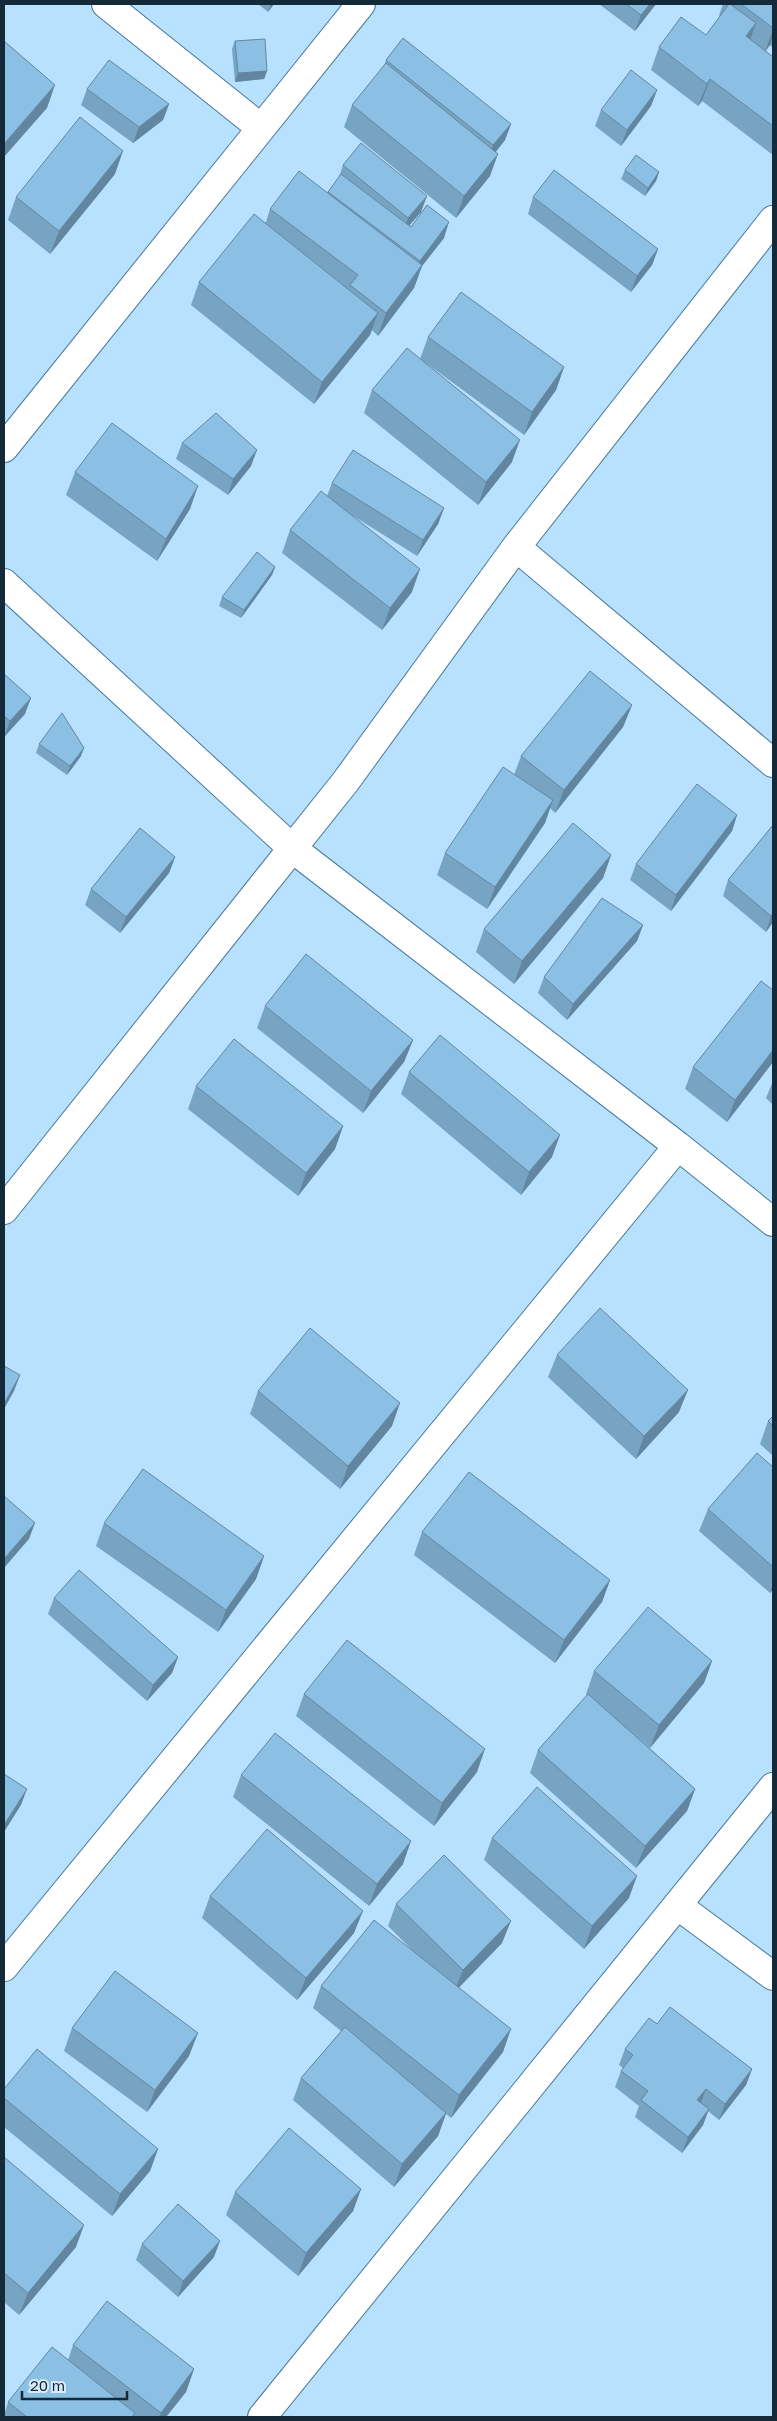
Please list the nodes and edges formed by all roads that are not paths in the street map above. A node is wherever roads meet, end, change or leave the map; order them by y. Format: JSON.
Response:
{"nodes":[{"id":1,"x":106,"y":4,"type":"edge"},
{"id":2,"x":361,"y":4,"type":"edge"},
{"id":3,"x":260,"y":128,"type":"junction"},
{"id":4,"x":773,"y":220,"type":"edge"},
{"id":5,"x":4,"y":448,"type":"edge"},
{"id":6,"x":516,"y":547,"type":"junction"},
{"id":7,"x":4,"y":583,"type":"edge"},
{"id":8,"x":773,"y":762,"type":"edge"},
{"id":9,"x":293,"y":849,"type":"junction"},
{"id":10,"x":678,"y":1146,"type":"junction"},
{"id":11,"x":4,"y":1210,"type":"edge"},
{"id":12,"x":773,"y":1222,"type":"edge"},
{"id":13,"x":773,"y":1788,"type":"edge"},
{"id":14,"x":678,"y":1905,"type":"junction"},
{"id":15,"x":4,"y":1968,"type":"edge"},
{"id":16,"x":773,"y":1976,"type":"edge"},
{"id":17,"x":262,"y":2417,"type":"edge"}],
"edges":[{"from":1,"to":3,"type":"street"},
{"from":2,"to":3,"type":"street"},
{"from":3,"to":5,"type":"street"},
{"from":4,"to":6,"type":"street"},
{"from":6,"to":8,"type":"street"},
{"from":6,"to":9,"type":"street"},
{"from":7,"to":9,"type":"street"},
{"from":9,"to":10,"type":"street"},
{"from":9,"to":11,"type":"street"},
{"from":10,"to":12,"type":"street"},
{"from":10,"to":15,"type":"street"},
{"from":13,"to":14,"type":"street"},
{"from":14,"to":16,"type":"street"},
{"from":14,"to":17,"type":"street"}]}
